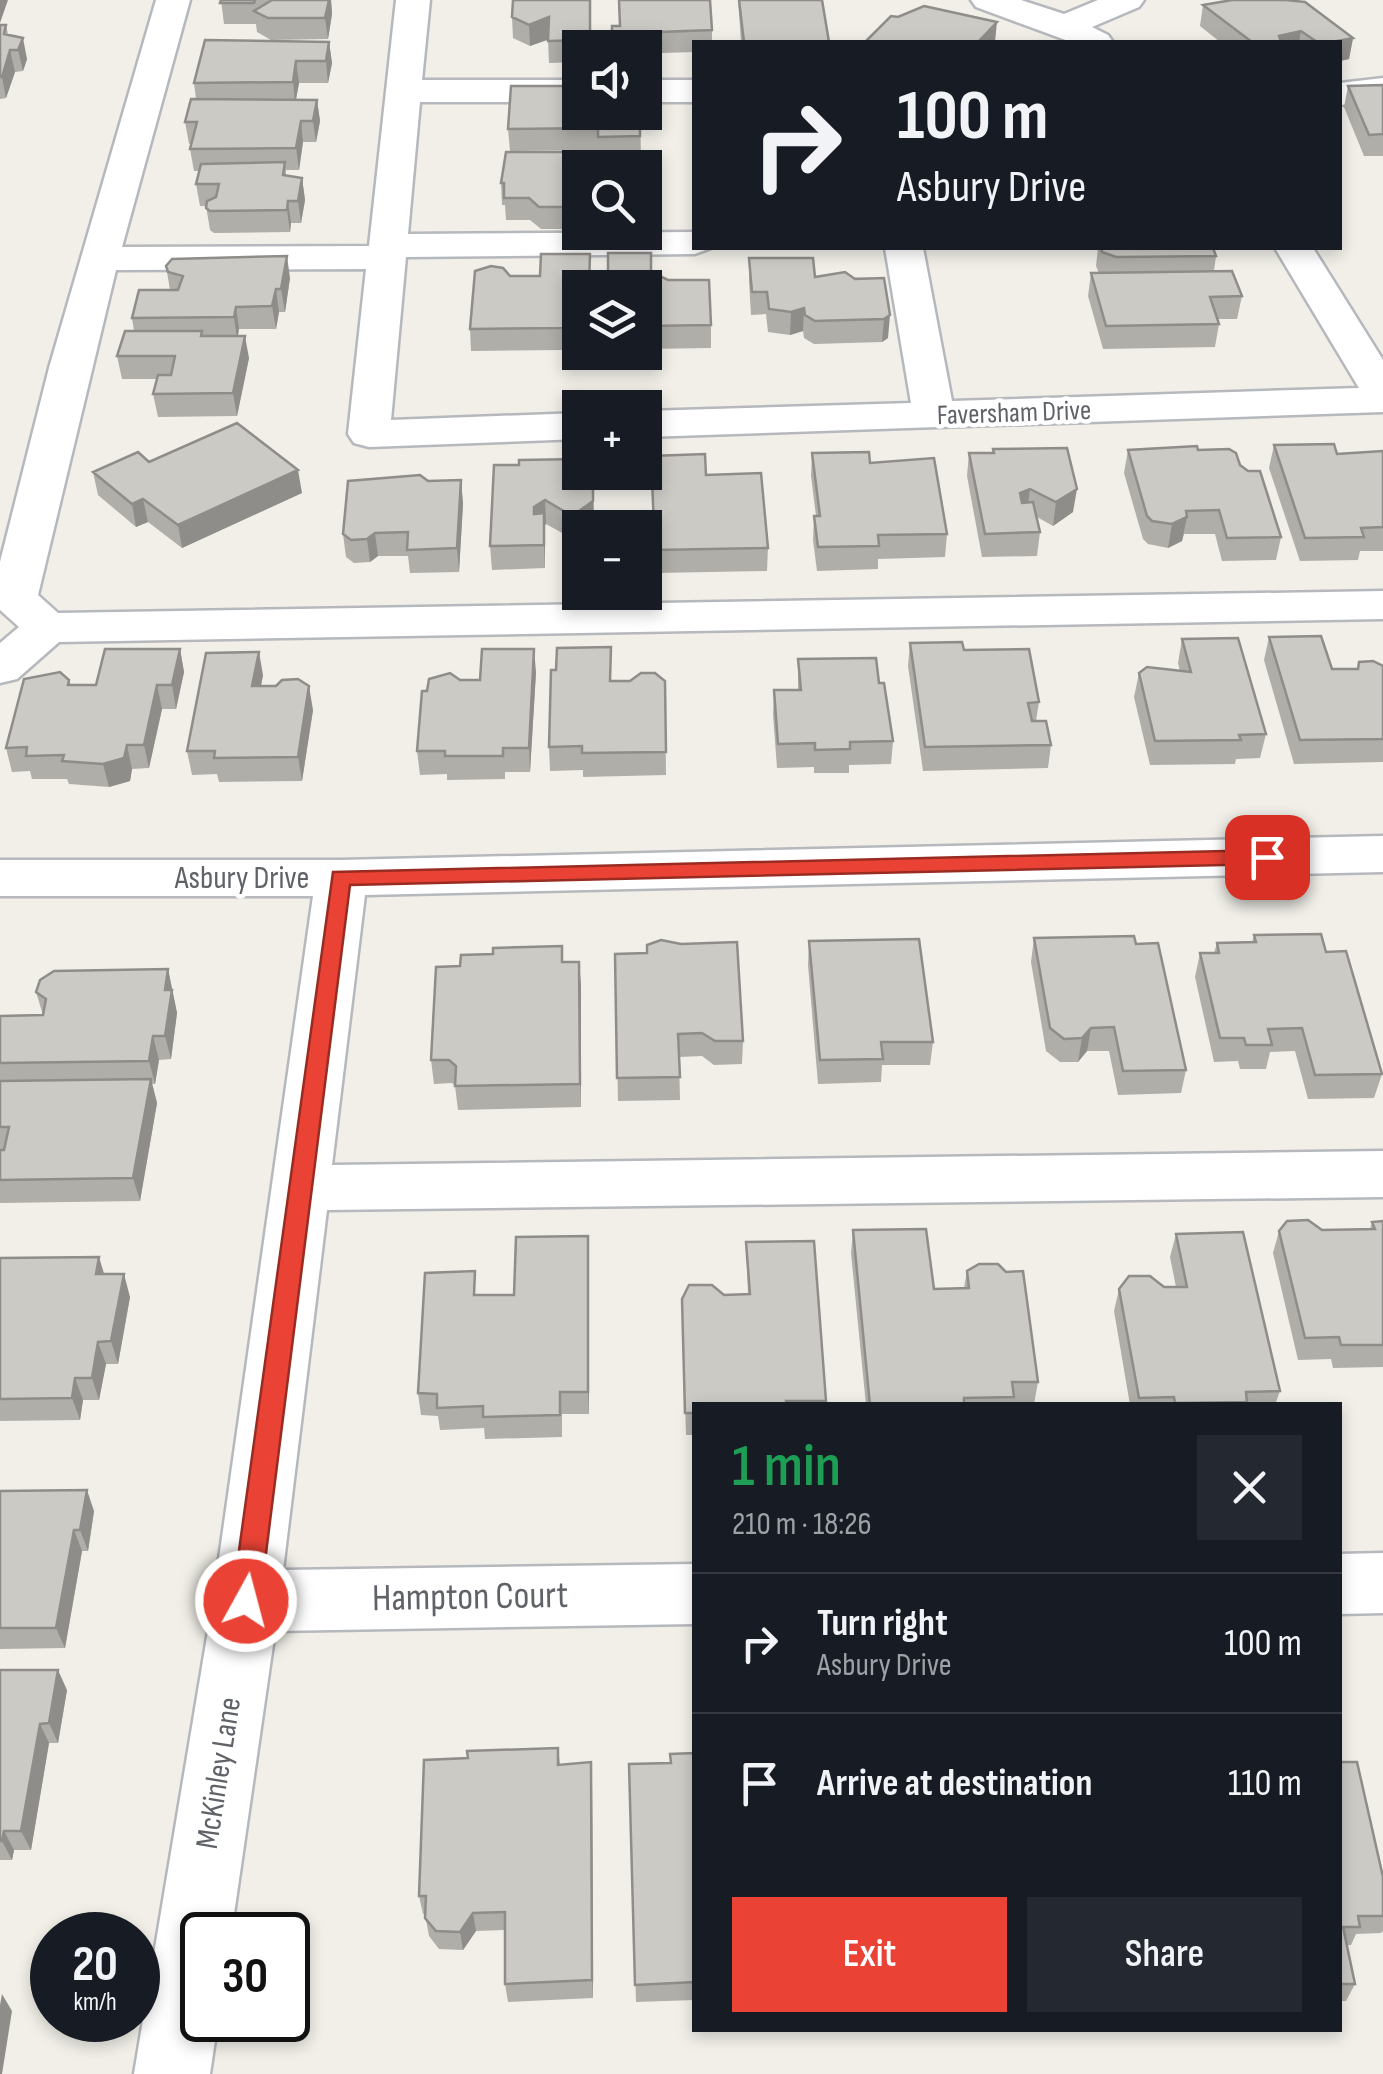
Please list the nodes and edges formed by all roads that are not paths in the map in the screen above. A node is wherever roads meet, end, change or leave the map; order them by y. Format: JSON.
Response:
{"nodes":[{"id":1,"x":173,"y":0,"type":"edge"},
{"id":2,"x":413,"y":0,"type":"edge"},
{"id":3,"x":988,"y":0,"type":"edge"},
{"id":4,"x":1126,"y":0,"type":"edge"},
{"id":5,"x":1064,"y":26,"type":"junction"},
{"id":6,"x":1092,"y":40,"type":"edge"},
{"id":7,"x":1383,"y":89,"type":"edge"},
{"id":8,"x":403,"y":91,"type":"junction"},
{"id":9,"x":562,"y":91,"type":"edge"},
{"id":10,"x":662,"y":91,"type":"edge"},
{"id":11,"x":692,"y":91,"type":"edge"},
{"id":12,"x":1342,"y":94,"type":"edge"},
{"id":13,"x":692,"y":243,"type":"edge"},
{"id":14,"x":904,"y":250,"type":"edge"},
{"id":15,"x":1295,"y":250,"type":"edge"},
{"id":16,"x":387,"y":252,"type":"junction"},
{"id":17,"x":100,"y":259,"type":"junction"},
{"id":18,"x":1383,"y":397,"type":"edge"},
{"id":19,"x":934,"y":416,"type":"junction"},
{"id":20,"x":662,"y":424,"type":"edge"},
{"id":21,"x":562,"y":427,"type":"edge"},
{"id":22,"x":1383,"y":605,"type":"edge"},
{"id":23,"x":47,"y":628,"type":"junction"},
{"id":24,"x":0,"y":668,"type":"edge"},
{"id":25,"x":1383,"y":854,"type":"edge"},
{"id":26,"x":0,"y":878,"type":"edge"},
{"id":27,"x":340,"y":878,"type":"junction"},
{"id":28,"x":1383,"y":1174,"type":"edge"},
{"id":29,"x":298,"y":1188,"type":"junction"},
{"id":30,"x":1383,"y":1583,"type":"edge"},
{"id":31,"x":1342,"y":1584,"type":"edge"},
{"id":32,"x":692,"y":1594,"type":"edge"},
{"id":33,"x":246,"y":1601,"type":"junction"},
{"id":34,"x":172,"y":2074,"type":"edge"}],
"edges":[{"from":1,"to":17,"type":"street"},
{"from":2,"to":8,"type":"street"},
{"from":3,"to":5,"type":"street"},
{"from":4,"to":5,"type":"street"},
{"from":5,"to":6,"type":"street"},
{"from":7,"to":12,"type":"street"},
{"from":8,"to":9,"type":"street"},
{"from":8,"to":16,"type":"street"},
{"from":10,"to":11,"type":"street"},
{"from":13,"to":16,"type":"street"},
{"from":14,"to":19,"type":"street"},
{"from":15,"to":18,"type":"street"},
{"from":16,"to":17,"type":"street"},
{"from":16,"to":21,"type":"street"},
{"from":17,"to":23,"type":"street"},
{"from":18,"to":19,"type":"street","name":"Faversham Drive"},
{"from":19,"to":20,"type":"street","name":"Faversham Drive"},
{"from":22,"to":23,"type":"street"},
{"from":23,"to":24,"type":"street"},
{"from":25,"to":27,"type":"street","name":"Asbury Drive"},
{"from":26,"to":27,"type":"street","name":"Asbury Drive"},
{"from":27,"to":29,"type":"street","name":"McKinley Lane"},
{"from":28,"to":29,"type":"street"},
{"from":29,"to":33,"type":"street","name":"McKinley Lane"},
{"from":30,"to":31,"type":"street"},
{"from":32,"to":33,"type":"street","name":"Hampton Court"},
{"from":33,"to":34,"type":"street","name":"McKinley Lane"}]}
